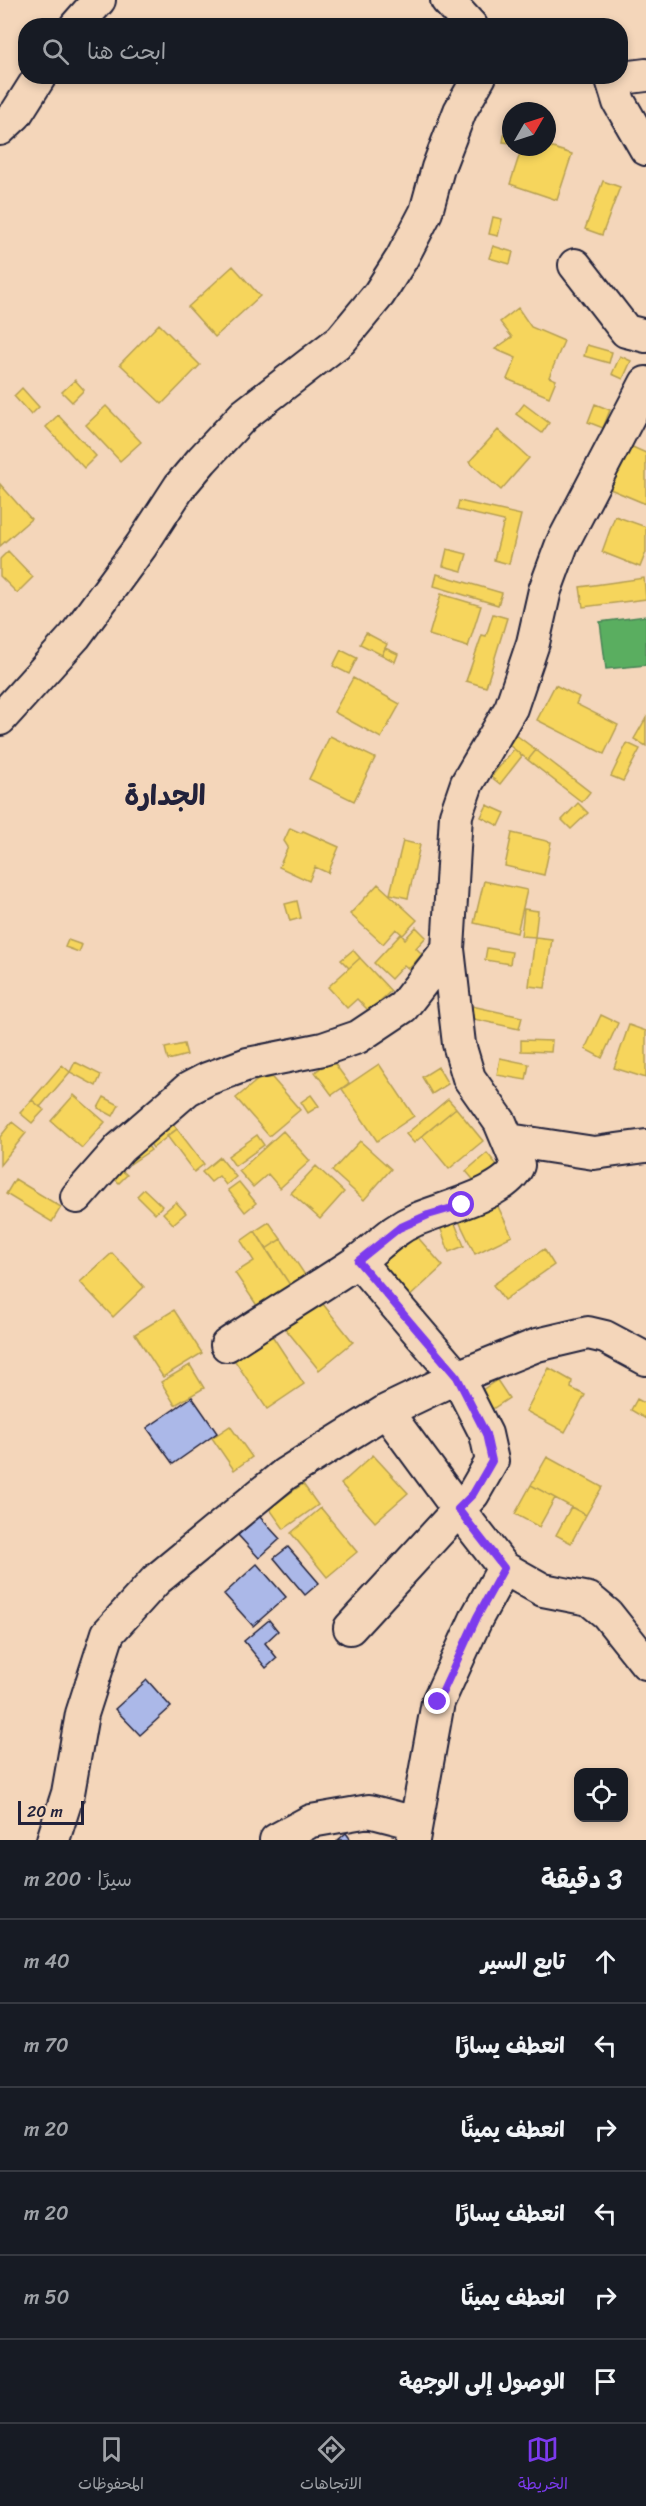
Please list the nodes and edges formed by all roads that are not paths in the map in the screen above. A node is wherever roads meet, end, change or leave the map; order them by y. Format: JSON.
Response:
{"nodes":[{"id":1,"x":99,"y":0,"type":"edge"},
{"id":2,"x":447,"y":0,"type":"edge"},
{"id":3,"x":83,"y":18,"type":"edge"},
{"id":4,"x":464,"y":18,"type":"edge"},
{"id":5,"x":646,"y":75,"type":"edge"},
{"id":6,"x":628,"y":77,"type":"edge"},
{"id":7,"x":35,"y":84,"type":"edge"},
{"id":8,"x":475,"y":84,"type":"edge"},
{"id":9,"x":614,"y":84,"type":"edge"},
{"id":10,"x":0,"y":129,"type":"edge"},
{"id":11,"x":646,"y":149,"type":"edge"},
{"id":12,"x":575,"y":265,"type":"dead end"},
{"id":13,"x":646,"y":336,"type":"edge"},
{"id":14,"x":646,"y":383,"type":"edge"},
{"id":15,"x":0,"y":719,"type":"edge"},
{"id":16,"x":448,"y":949,"type":"junction"},
{"id":17,"x":509,"y":1140,"type":"junction"},
{"id":18,"x":646,"y":1146,"type":"edge"},
{"id":19,"x":77,"y":1197,"type":"dead end"},
{"id":20,"x":358,"y":1261,"type":"junction"},
{"id":21,"x":227,"y":1345,"type":"dead end"},
{"id":22,"x":646,"y":1359,"type":"edge"},
{"id":23,"x":457,"y":1377,"type":"junction"},
{"id":24,"x":386,"y":1412,"type":"junction"},
{"id":25,"x":458,"y":1509,"type":"junction"},
{"id":26,"x":504,"y":1568,"type":"junction"},
{"id":27,"x":350,"y":1628,"type":"dead end"},
{"id":28,"x":646,"y":1663,"type":"edge"},
{"id":29,"x":415,"y":1832,"type":"edge"},
{"id":30,"x":53,"y":1840,"type":"edge"},
{"id":31,"x":276,"y":1840,"type":"edge"}],
"edges":[{"from":1,"to":3,"type":"street"},
{"from":2,"to":4,"type":"street"},
{"from":5,"to":6,"type":"street"},
{"from":7,"to":10,"type":"street"},
{"from":8,"to":15,"type":"street"},
{"from":9,"to":11,"type":"street"},
{"from":12,"to":13,"type":"street"},
{"from":14,"to":16,"type":"street"},
{"from":16,"to":17,"type":"street"},
{"from":16,"to":19,"type":"street"},
{"from":17,"to":18,"type":"street"},
{"from":17,"to":20,"type":"street"},
{"from":20,"to":21,"type":"street"},
{"from":20,"to":23,"type":"street"},
{"from":22,"to":23,"type":"street"},
{"from":23,"to":24,"type":"street"},
{"from":23,"to":25,"type":"street"},
{"from":24,"to":25,"type":"street"},
{"from":24,"to":30,"type":"street"},
{"from":25,"to":26,"type":"street"},
{"from":25,"to":27,"type":"street"},
{"from":26,"to":28,"type":"street"},
{"from":26,"to":29,"type":"street"},
{"from":29,"to":31,"type":"street"}]}
